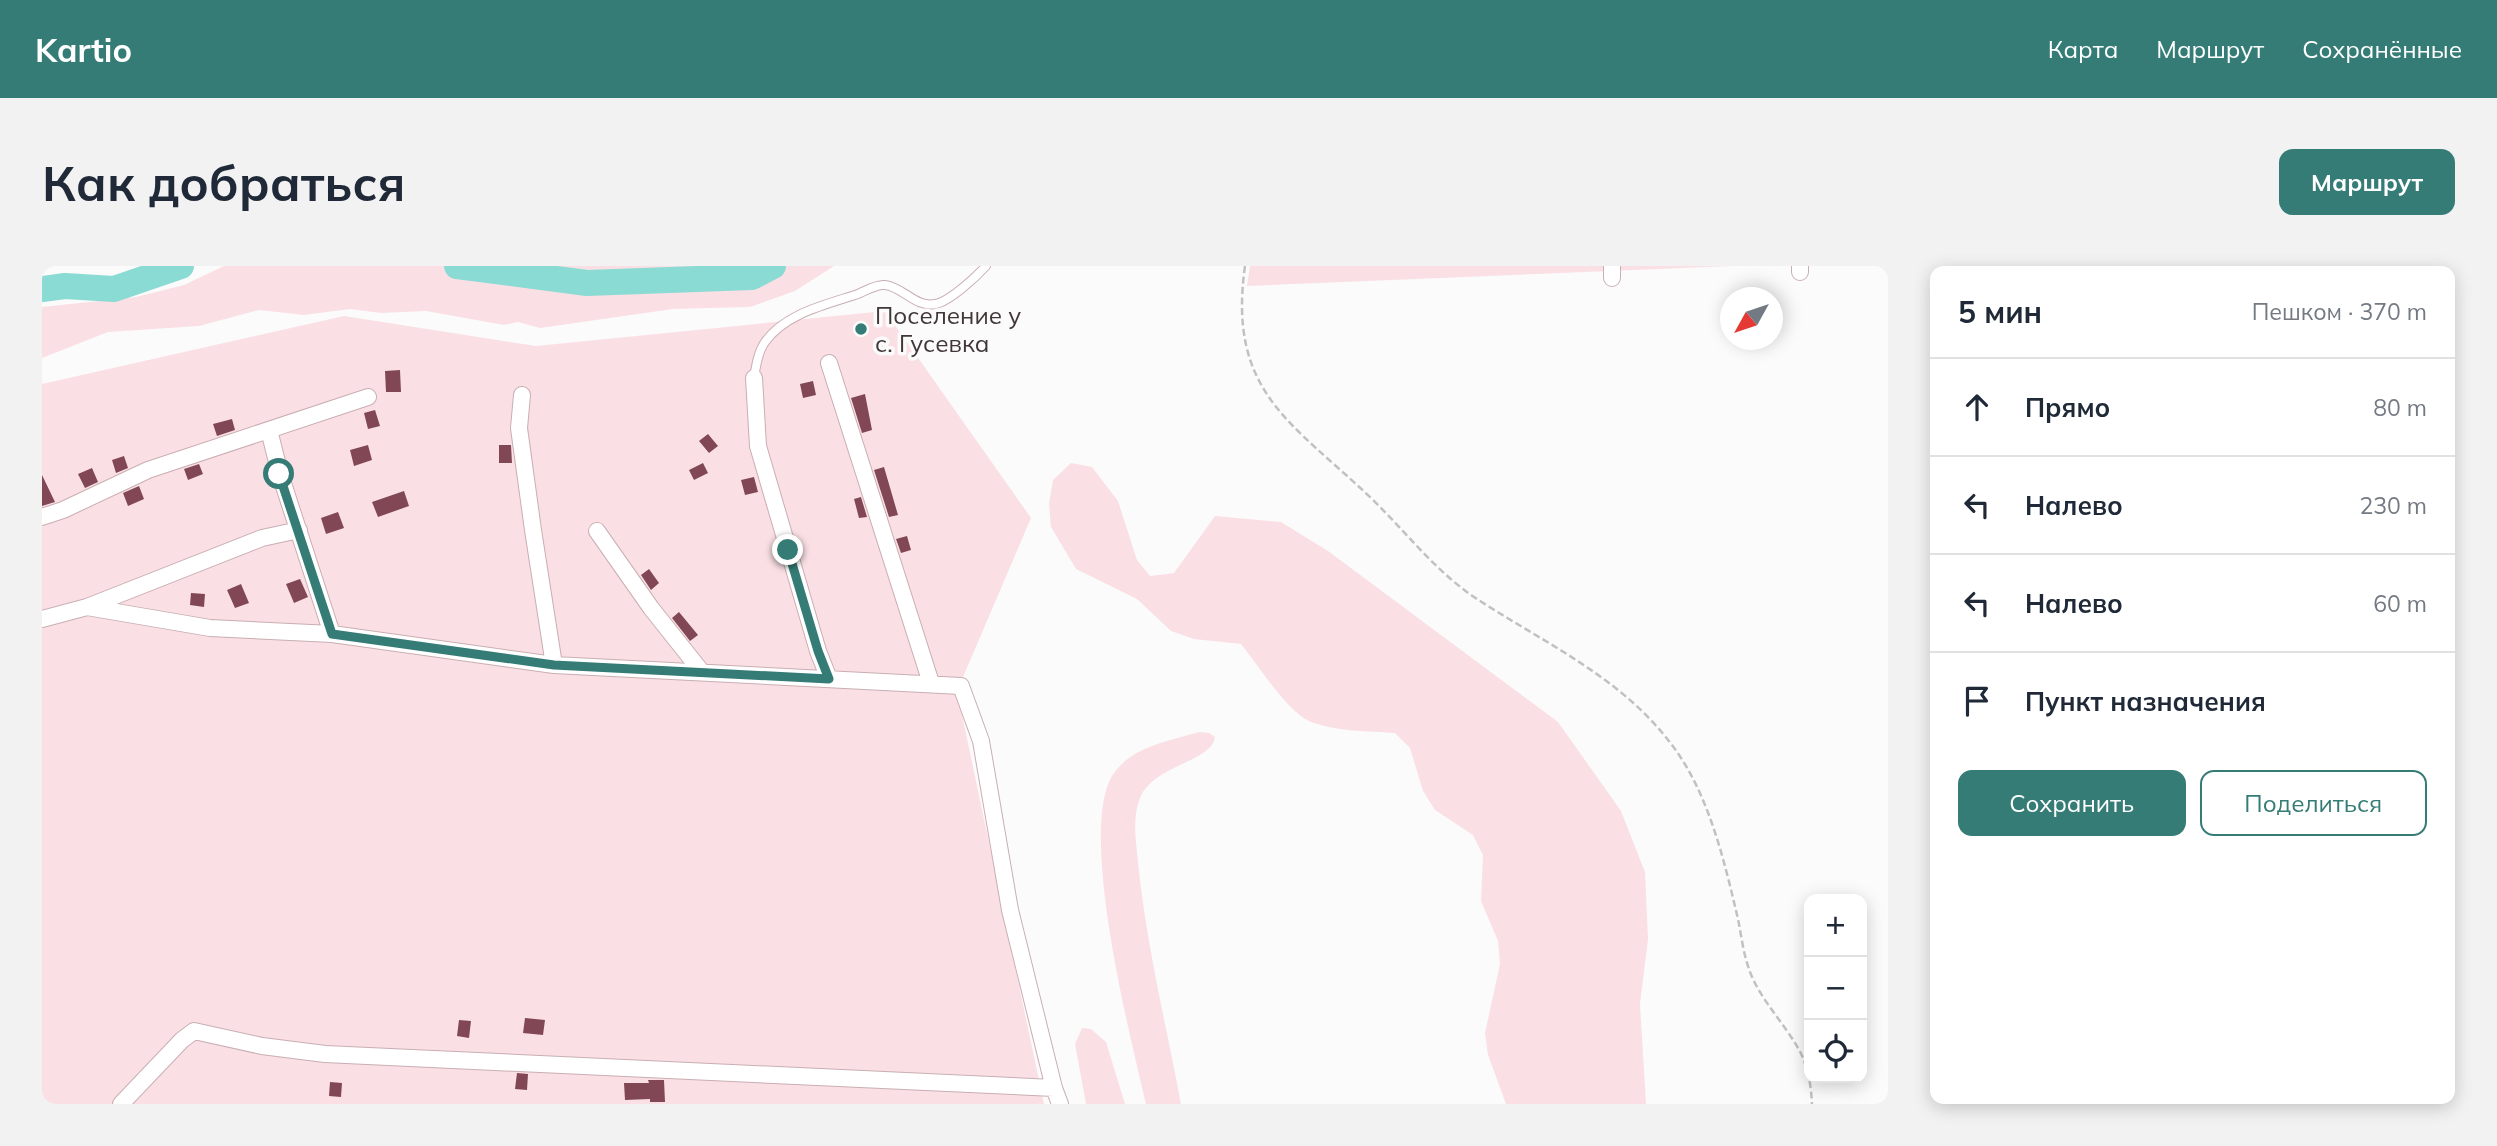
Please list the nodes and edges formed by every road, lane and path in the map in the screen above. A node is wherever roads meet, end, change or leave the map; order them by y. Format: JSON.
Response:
{"nodes":[{"id":1,"x":986,"y":266,"type":"edge"},
{"id":2,"x":1245,"y":266,"type":"edge"},
{"id":3,"x":829,"y":363,"type":"dead end"},
{"id":4,"x":754,"y":378,"type":"joint"},
{"id":5,"x":522,"y":395,"type":"dead end"},
{"id":6,"x":368,"y":397,"type":"dead end"},
{"id":7,"x":269,"y":430,"type":"junction"},
{"id":8,"x":42,"y":517,"type":"edge"},
{"id":9,"x":299,"y":530,"type":"junction"},
{"id":10,"x":597,"y":531,"type":"dead end"},
{"id":11,"x":87,"y":607,"type":"junction"},
{"id":12,"x":42,"y":619,"type":"edge"},
{"id":13,"x":332,"y":634,"type":"junction"},
{"id":14,"x":554,"y":665,"type":"junction"},
{"id":15,"x":701,"y":671,"type":"junction"},
{"id":16,"x":829,"y":679,"type":"junction"},
{"id":17,"x":932,"y":683,"type":"junction"},
{"id":18,"x":1054,"y":1088,"type":"junction"},
{"id":19,"x":121,"y":1104,"type":"edge"},
{"id":20,"x":1060,"y":1104,"type":"edge"},
{"id":21,"x":1812,"y":1104,"type":"edge"}],
"edges":[{"from":1,"to":4,"type":"lane"},
{"from":2,"to":21,"type":"path"},
{"from":3,"to":17,"type":"street"},
{"from":4,"to":16,"type":"street"},
{"from":5,"to":14,"type":"street"},
{"from":6,"to":7,"type":"street"},
{"from":7,"to":8,"type":"street"},
{"from":7,"to":9,"type":"street"},
{"from":9,"to":11,"type":"street"},
{"from":9,"to":13,"type":"street"},
{"from":10,"to":15,"type":"street"},
{"from":11,"to":12,"type":"street"},
{"from":11,"to":13,"type":"street"},
{"from":13,"to":14,"type":"street"},
{"from":14,"to":15,"type":"street"},
{"from":15,"to":16,"type":"street"},
{"from":16,"to":17,"type":"street"},
{"from":17,"to":18,"type":"street"},
{"from":18,"to":19,"type":"street"},
{"from":18,"to":20,"type":"street"}]}
